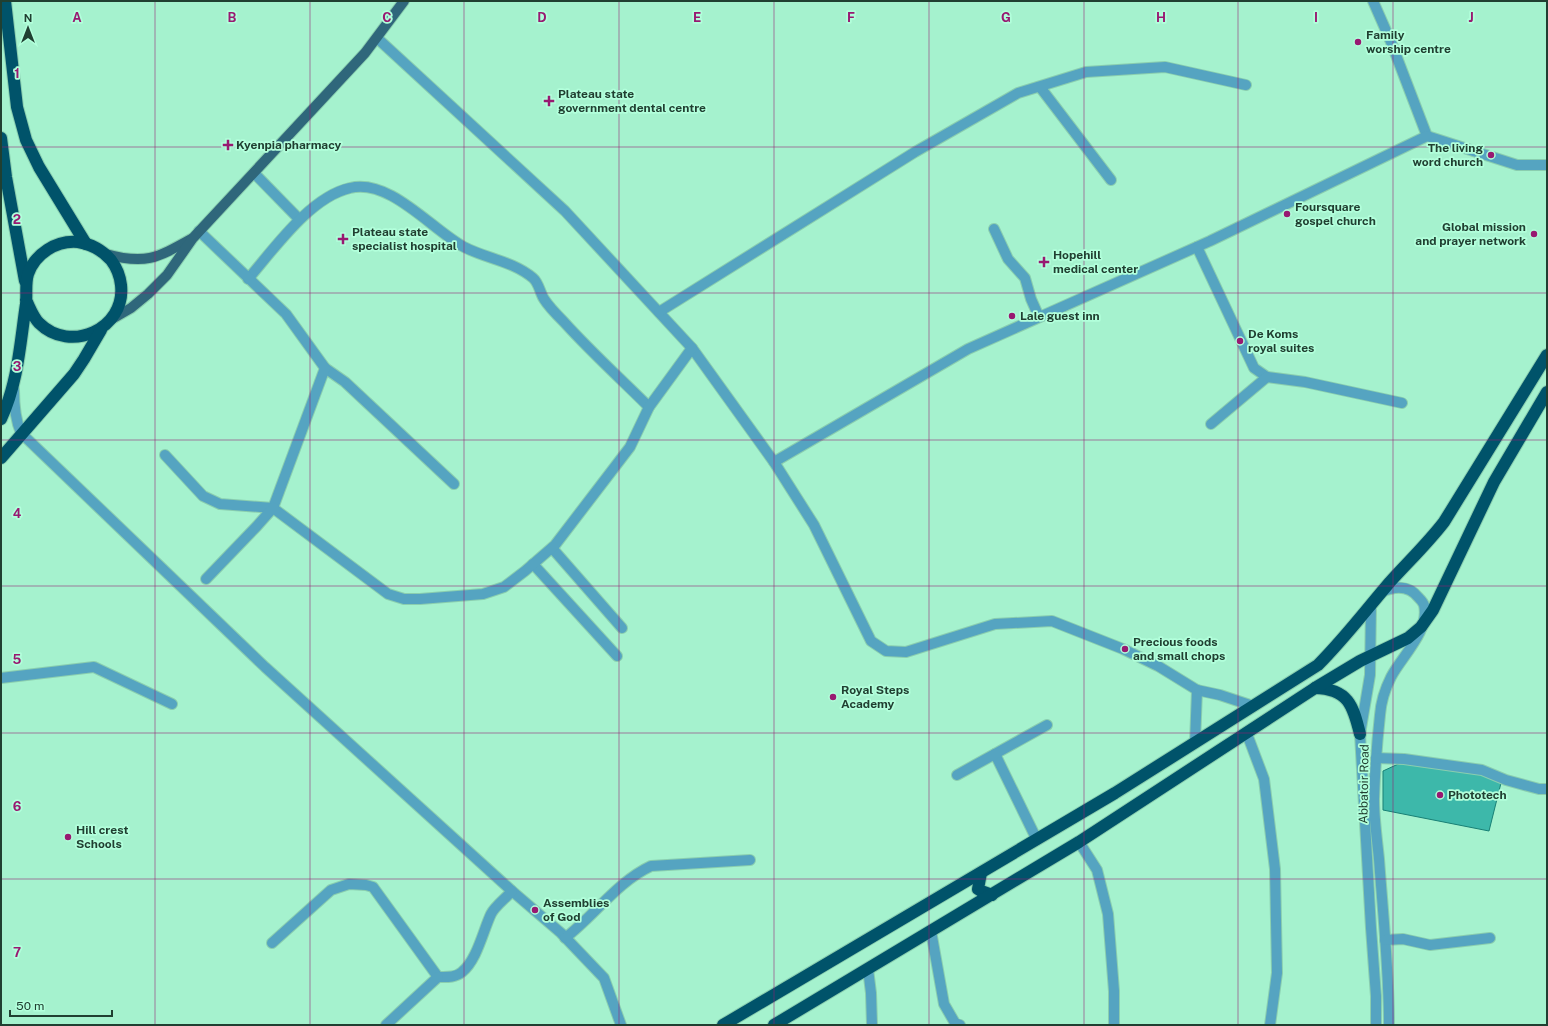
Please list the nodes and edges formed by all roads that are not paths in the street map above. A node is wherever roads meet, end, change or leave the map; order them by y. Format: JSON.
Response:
{"nodes":[{"id":1,"x":5,"y":1,"type":"edge"},
{"id":2,"x":404,"y":1,"type":"edge"},
{"id":3,"x":1373,"y":1,"type":"edge"},
{"id":4,"x":377,"y":38,"type":"junction"},
{"id":5,"x":1246,"y":85,"type":"dead end"},
{"id":6,"x":1040,"y":87,"type":"junction"},
{"id":7,"x":1427,"y":136,"type":"junction"},
{"id":8,"x":1,"y":138,"type":"edge"},
{"id":9,"x":1547,"y":165,"type":"edge"},
{"id":10,"x":254,"y":173,"type":"junction"},
{"id":11,"x":1111,"y":180,"type":"dead end"},
{"id":12,"x":299,"y":219,"type":"junction"},
{"id":13,"x":994,"y":229,"type":"dead end"},
{"id":14,"x":196,"y":235,"type":"junction"},
{"id":15,"x":86,"y":244,"type":"junction"},
{"id":16,"x":1197,"y":247,"type":"junction"},
{"id":17,"x":106,"y":254,"type":"junction"},
{"id":18,"x":248,"y":279,"type":"junction"},
{"id":19,"x":26,"y":284,"type":"junction"},
{"id":20,"x":26,"y":300,"type":"junction"},
{"id":21,"x":659,"y":312,"type":"junction"},
{"id":22,"x":1039,"y":317,"type":"junction"},
{"id":23,"x":112,"y":318,"type":"junction"},
{"id":24,"x":101,"y":330,"type":"junction"},
{"id":25,"x":692,"y":348,"type":"junction"},
{"id":26,"x":1547,"y":355,"type":"edge"},
{"id":27,"x":325,"y":368,"type":"junction"},
{"id":28,"x":1267,"y":377,"type":"junction"},
{"id":29,"x":14,"y":386,"type":"junction"},
{"id":30,"x":1547,"y":392,"type":"edge"},
{"id":31,"x":1402,"y":403,"type":"dead end"},
{"id":32,"x":650,"y":408,"type":"junction"},
{"id":33,"x":1,"y":420,"type":"edge"},
{"id":34,"x":1211,"y":424,"type":"dead end"},
{"id":35,"x":21,"y":433,"type":"junction"},
{"id":36,"x":165,"y":455,"type":"dead end"},
{"id":37,"x":1,"y":458,"type":"edge"},
{"id":38,"x":774,"y":462,"type":"junction"},
{"id":39,"x":454,"y":484,"type":"dead end"},
{"id":40,"x":273,"y":508,"type":"junction"},
{"id":41,"x":552,"y":548,"type":"junction"},
{"id":42,"x":533,"y":564,"type":"junction"},
{"id":43,"x":206,"y":579,"type":"dead end"},
{"id":44,"x":1382,"y":592,"type":"junction"},
{"id":45,"x":1371,"y":604,"type":"junction"},
{"id":46,"x":1425,"y":622,"type":"junction"},
{"id":47,"x":622,"y":628,"type":"dead end"},
{"id":48,"x":617,"y":656,"type":"dead end"},
{"id":49,"x":1370,"y":656,"type":"junction"},
{"id":50,"x":1,"y":678,"type":"edge"},
{"id":51,"x":1315,"y":688,"type":"junction"},
{"id":52,"x":1197,"y":690,"type":"junction"},
{"id":53,"x":172,"y":704,"type":"dead end"},
{"id":54,"x":1253,"y":706,"type":"junction"},
{"id":55,"x":1047,"y":725,"type":"dead end"},
{"id":56,"x":1247,"y":734,"type":"junction"},
{"id":57,"x":1360,"y":734,"type":"junction"},
{"id":58,"x":1195,"y":743,"type":"junction"},
{"id":59,"x":995,"y":754,"type":"junction"},
{"id":60,"x":1376,"y":758,"type":"junction"},
{"id":61,"x":957,"y":775,"type":"dead end"},
{"id":62,"x":1547,"y":789,"type":"edge"},
{"id":63,"x":1037,"y":840,"type":"junction"},
{"id":64,"x":1080,"y":842,"type":"junction"},
{"id":65,"x":750,"y":860,"type":"dead end"},
{"id":66,"x":981,"y":873,"type":"junction"},
{"id":67,"x":512,"y":891,"type":"junction"},
{"id":68,"x":992,"y":895,"type":"junction"},
{"id":69,"x":931,"y":931,"type":"junction"},
{"id":70,"x":566,"y":938,"type":"junction"},
{"id":71,"x":1490,"y":938,"type":"dead end"},
{"id":72,"x":1385,"y":940,"type":"junction"},
{"id":73,"x":272,"y":943,"type":"dead end"},
{"id":74,"x":868,"y":969,"type":"junction"},
{"id":75,"x":438,"y":977,"type":"junction"},
{"id":76,"x":386,"y":1025,"type":"edge"},
{"id":77,"x":620,"y":1025,"type":"edge"},
{"id":78,"x":723,"y":1025,"type":"edge"},
{"id":79,"x":774,"y":1025,"type":"edge"},
{"id":80,"x":872,"y":1025,"type":"edge"},
{"id":81,"x":960,"y":1025,"type":"edge"},
{"id":82,"x":1114,"y":1025,"type":"edge"},
{"id":83,"x":1270,"y":1025,"type":"edge"},
{"id":84,"x":1376,"y":1025,"type":"edge"},
{"id":85,"x":1389,"y":1025,"type":"edge"}],
"edges":[{"from":1,"to":15,"type":"highway"},
{"from":2,"to":4,"type":"main road"},
{"from":3,"to":7,"type":"street"},
{"from":4,"to":10,"type":"main road"},
{"from":4,"to":21,"type":"street"},
{"from":5,"to":6,"type":"street"},
{"from":6,"to":11,"type":"street"},
{"from":6,"to":21,"type":"street"},
{"from":7,"to":9,"type":"street"},
{"from":7,"to":16,"type":"street"},
{"from":8,"to":19,"type":"highway"},
{"from":10,"to":12,"type":"street"},
{"from":10,"to":14,"type":"main road"},
{"from":12,"to":18,"type":"street"},
{"from":12,"to":32,"type":"street"},
{"from":13,"to":22,"type":"street"},
{"from":14,"to":17,"type":"main road"},
{"from":14,"to":18,"type":"street"},
{"from":14,"to":23,"type":"main road"},
{"from":15,"to":17,"type":"highway"},
{"from":15,"to":19,"type":"highway"},
{"from":16,"to":22,"type":"street"},
{"from":16,"to":28,"type":"street"},
{"from":17,"to":23,"type":"highway"},
{"from":18,"to":27,"type":"street"},
{"from":19,"to":20,"type":"highway"},
{"from":20,"to":24,"type":"highway"},
{"from":20,"to":29,"type":"highway"},
{"from":21,"to":25,"type":"street"},
{"from":22,"to":38,"type":"street"},
{"from":23,"to":24,"type":"highway"},
{"from":24,"to":35,"type":"highway"},
{"from":25,"to":32,"type":"street"},
{"from":25,"to":38,"type":"street"},
{"from":26,"to":44,"type":"highway"},
{"from":27,"to":39,"type":"street"},
{"from":27,"to":40,"type":"street"},
{"from":28,"to":31,"type":"street"},
{"from":28,"to":34,"type":"street"},
{"from":29,"to":33,"type":"highway"},
{"from":29,"to":35,"type":"street"},
{"from":30,"to":46,"type":"highway"},
{"from":32,"to":41,"type":"street"},
{"from":35,"to":37,"type":"highway"},
{"from":35,"to":67,"type":"street"},
{"from":36,"to":40,"type":"street"},
{"from":38,"to":52,"type":"street"},
{"from":40,"to":42,"type":"street"},
{"from":40,"to":43,"type":"street"},
{"from":41,"to":42,"type":"street"},
{"from":41,"to":47,"type":"street"},
{"from":42,"to":48,"type":"street"},
{"from":44,"to":45,"type":"highway"},
{"from":44,"to":46,"type":"street"},
{"from":45,"to":49,"type":"street","name":"Abbatoir Road"},
{"from":45,"to":54,"type":"highway"},
{"from":46,"to":49,"type":"highway"},
{"from":46,"to":60,"type":"street","name":"Abbatoir Road"},
{"from":49,"to":51,"type":"highway"},
{"from":49,"to":57,"type":"street","name":"Abbatoir Road"},
{"from":50,"to":53,"type":"street"},
{"from":51,"to":56,"type":"highway"},
{"from":51,"to":57,"type":"highway"},
{"from":52,"to":54,"type":"street"},
{"from":52,"to":58,"type":"street"},
{"from":54,"to":58,"type":"highway"},
{"from":55,"to":59,"type":"street"},
{"from":56,"to":64,"type":"highway"},
{"from":56,"to":83,"type":"street"},
{"from":57,"to":84,"type":"street","name":"Abbatoir Road"},
{"from":58,"to":63,"type":"highway"},
{"from":59,"to":61,"type":"street"},
{"from":59,"to":63,"type":"street"},
{"from":60,"to":62,"type":"street"},
{"from":60,"to":72,"type":"street","name":"Abbatoir Road"},
{"from":63,"to":66,"type":"highway"},
{"from":64,"to":68,"type":"highway"},
{"from":64,"to":82,"type":"street"},
{"from":65,"to":70,"type":"street"},
{"from":66,"to":68,"type":"highway"},
{"from":66,"to":78,"type":"highway"},
{"from":67,"to":70,"type":"street"},
{"from":67,"to":75,"type":"street"},
{"from":68,"to":69,"type":"highway"},
{"from":69,"to":74,"type":"highway"},
{"from":69,"to":81,"type":"street"},
{"from":70,"to":77,"type":"street"},
{"from":71,"to":72,"type":"street"},
{"from":72,"to":85,"type":"street","name":"Abbatoir Road"},
{"from":73,"to":75,"type":"street"},
{"from":74,"to":79,"type":"highway"},
{"from":74,"to":80,"type":"street"},
{"from":75,"to":76,"type":"street"}]}
